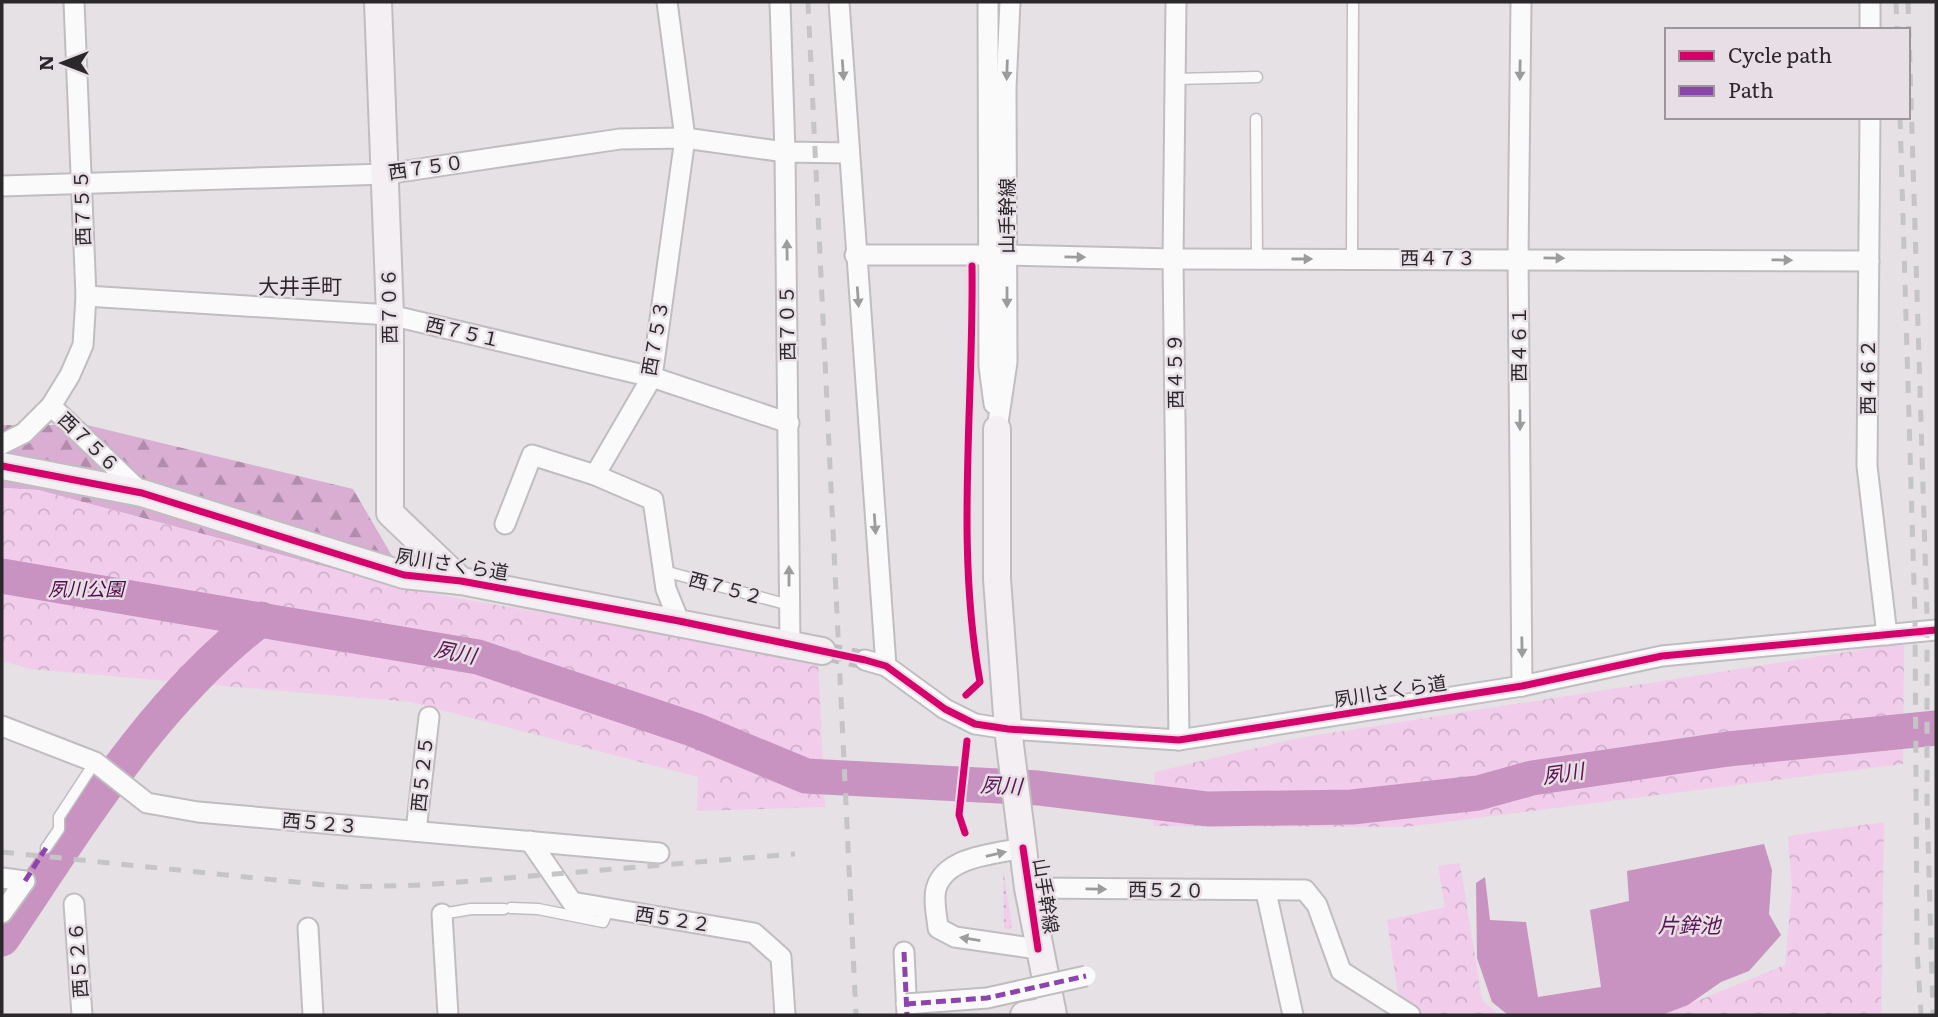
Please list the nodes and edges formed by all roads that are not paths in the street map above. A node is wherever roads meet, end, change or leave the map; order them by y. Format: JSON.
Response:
{"nodes":[{"id":1,"x":74,"y":2,"type":"edge"},
{"id":2,"x":378,"y":2,"type":"edge"},
{"id":3,"x":667,"y":2,"type":"edge"},
{"id":4,"x":780,"y":2,"type":"edge"},
{"id":5,"x":839,"y":2,"type":"edge"},
{"id":6,"x":988,"y":2,"type":"edge"},
{"id":7,"x":1010,"y":2,"type":"edge"},
{"id":8,"x":1176,"y":2,"type":"edge"},
{"id":9,"x":1353,"y":2,"type":"edge"},
{"id":10,"x":1521,"y":2,"type":"edge"},
{"id":11,"x":1870,"y":2,"type":"edge"},
{"id":12,"x":1870,"y":28,"type":"edge"},
{"id":13,"x":1257,"y":78,"type":"dead end"},
{"id":14,"x":1176,"y":79,"type":"junction"},
{"id":15,"x":1256,"y":119,"type":"dead end"},
{"id":16,"x":1870,"y":119,"type":"edge"},
{"id":17,"x":685,"y":138,"type":"junction"},
{"id":18,"x":785,"y":152,"type":"junction"},
{"id":19,"x":848,"y":153,"type":"junction"},
{"id":20,"x":386,"y":174,"type":"junction"},
{"id":21,"x":81,"y":183,"type":"junction"},
{"id":22,"x":2,"y":186,"type":"edge"},
{"id":23,"x":855,"y":255,"type":"junction"},
{"id":24,"x":998,"y":255,"type":"junction"},
{"id":25,"x":1518,"y":258,"type":"junction"},
{"id":26,"x":1173,"y":259,"type":"junction"},
{"id":27,"x":1257,"y":259,"type":"junction"},
{"id":28,"x":1352,"y":259,"type":"junction"},
{"id":29,"x":1869,"y":261,"type":"junction"},
{"id":30,"x":86,"y":296,"type":"junction"},
{"id":31,"x":390,"y":315,"type":"junction"},
{"id":32,"x":652,"y":377,"type":"junction"},
{"id":33,"x":51,"y":406,"type":"junction"},
{"id":34,"x":789,"y":423,"type":"junction"},
{"id":35,"x":997,"y":429,"type":"joint"},
{"id":36,"x":2,"y":444,"type":"edge"},
{"id":37,"x":2,"y":466,"type":"edge"},
{"id":38,"x":594,"y":475,"type":"junction"},
{"id":39,"x":142,"y":493,"type":"junction"},
{"id":40,"x":505,"y":524,"type":"dead end"},
{"id":41,"x":663,"y":570,"type":"junction"},
{"id":42,"x":461,"y":580,"type":"junction"},
{"id":43,"x":789,"y":605,"type":"junction"},
{"id":44,"x":679,"y":621,"type":"junction"},
{"id":45,"x":1936,"y":629,"type":"edge"},
{"id":46,"x":1887,"y":635,"type":"junction"},
{"id":47,"x":790,"y":644,"type":"junction"},
{"id":48,"x":822,"y":651,"type":"tunnel mouth"},
{"id":49,"x":865,"y":660,"type":"tunnel mouth"},
{"id":50,"x":886,"y":666,"type":"junction"},
{"id":51,"x":1522,"y":686,"type":"junction"},
{"id":52,"x":429,"y":717,"type":"dead end"},
{"id":53,"x":2,"y":726,"type":"edge"},
{"id":54,"x":1008,"y":729,"type":"junction"},
{"id":55,"x":1179,"y":740,"type":"junction"},
{"id":56,"x":99,"y":766,"type":"junction"},
{"id":57,"x":416,"y":831,"type":"junction"},
{"id":58,"x":1022,"y":837,"type":"junction"},
{"id":59,"x":530,"y":841,"type":"junction"},
{"id":60,"x":47,"y":848,"type":"dead end"},
{"id":61,"x":659,"y":853,"type":"dead end"},
{"id":62,"x":2,"y":878,"type":"edge"},
{"id":63,"x":1028,"y":888,"type":"junction"},
{"id":64,"x":1266,"y":892,"type":"junction"},
{"id":65,"x":74,"y":904,"type":"dead end"},
{"id":66,"x":609,"y":908,"type":"junction"},
{"id":67,"x":2,"y":914,"type":"edge"},
{"id":68,"x":442,"y":914,"type":"joint"},
{"id":69,"x":308,"y":928,"type":"dead end"},
{"id":70,"x":1038,"y":949,"type":"junction"},
{"id":71,"x":904,"y":952,"type":"dead end"},
{"id":72,"x":1086,"y":976,"type":"dead end"},
{"id":73,"x":906,"y":1010,"type":"edge"},
{"id":74,"x":1053,"y":1013,"type":"edge"},
{"id":75,"x":82,"y":1015,"type":"edge"},
{"id":76,"x":313,"y":1015,"type":"edge"},
{"id":77,"x":448,"y":1015,"type":"edge"},
{"id":78,"x":785,"y":1015,"type":"edge"},
{"id":79,"x":1024,"y":1015,"type":"edge"},
{"id":80,"x":1293,"y":1015,"type":"edge"},
{"id":81,"x":1410,"y":1015,"type":"edge"}],
"edges":[{"from":1,"to":21,"type":"street","name":"西７５５"},
{"from":2,"to":20,"type":"street","name":"西７０６"},
{"from":3,"to":17,"type":"street","name":"西７５３"},
{"from":4,"to":18,"type":"street","name":"西７０５"},
{"from":5,"to":19,"type":"street","one_way":true},
{"from":6,"to":24,"type":"street","name":"山手幹線"},
{"from":7,"to":24,"type":"street","name":"山手幹線","one_way":true},
{"from":8,"to":14,"type":"street","name":"西４５９"},
{"from":9,"to":28,"type":"lane"},
{"from":10,"to":25,"type":"street","name":"西４６１","one_way":true},
{"from":11,"to":12,"type":"street"},
{"from":13,"to":14,"type":"lane"},
{"from":14,"to":26,"type":"street","name":"西４５９"},
{"from":15,"to":27,"type":"lane"},
{"from":16,"to":29,"type":"street","name":"西４６２"},
{"from":17,"to":18,"type":"street","name":"西７５０"},
{"from":17,"to":20,"type":"street","name":"西７５０"},
{"from":17,"to":32,"type":"street","name":"西７５３"},
{"from":18,"to":19,"type":"street","name":"西７５０"},
{"from":34,"to":18,"type":"street","name":"西７０５","one_way":true},
{"from":19,"to":23,"type":"street"},
{"from":20,"to":21,"type":"street","name":"西７５０"},
{"from":20,"to":31,"type":"street","name":"西７０６"},
{"from":21,"to":22,"type":"street","name":"西７５０"},
{"from":21,"to":30,"type":"street","name":"西７５５"},
{"from":23,"to":24,"type":"street","name":"西４７３"},
{"from":23,"to":50,"type":"street","one_way":true},
{"from":24,"to":26,"type":"street","name":"西４７３","one_way":true},
{"from":24,"to":35,"type":"street","name":"山手幹線"},
{"from":25,"to":28,"type":"street","name":"西４７３"},
{"from":25,"to":29,"type":"street","name":"西４７３","one_way":true},
{"from":25,"to":51,"type":"street","name":"西４６１","one_way":true},
{"from":26,"to":27,"type":"street","name":"西４７３"},
{"from":26,"to":55,"type":"street","name":"西４５９"},
{"from":27,"to":28,"type":"street","name":"西４７３","one_way":true},
{"from":29,"to":46,"type":"street","name":"西４６２"},
{"from":30,"to":31,"type":"street","name":"西７５１"},
{"from":30,"to":33,"type":"street","name":"西７５５"},
{"from":31,"to":32,"type":"street","name":"西７５１"},
{"from":31,"to":42,"type":"street","name":"西７０６"},
{"from":32,"to":34,"type":"street","name":"西７５１"},
{"from":32,"to":38,"type":"street","name":"西７５３"},
{"from":33,"to":36,"type":"street","name":"西７５６"},
{"from":33,"to":39,"type":"street","name":"西７５６"},
{"from":43,"to":34,"type":"street","name":"西７０５","one_way":true},
{"from":35,"to":54,"type":"street","name":"山手幹線"},
{"from":37,"to":39,"type":"street","name":"夙川さくら道"},
{"from":38,"to":40,"type":"street"},
{"from":38,"to":41,"type":"street"},
{"from":39,"to":42,"type":"street","name":"夙川さくら道"},
{"from":41,"to":43,"type":"lane","name":"西７５２"},
{"from":41,"to":44,"type":"street"},
{"from":42,"to":44,"type":"street","name":"夙川さくら道"},
{"from":43,"to":47,"type":"street","name":"西７０５"},
{"from":44,"to":47,"type":"street","name":"夙川さくら道"},
{"from":45,"to":46,"type":"street","name":"夙川さくら道"},
{"from":46,"to":51,"type":"street","name":"夙川さくら道"},
{"from":47,"to":48,"type":"street","name":"夙川さくら道"},
{"from":49,"to":50,"type":"street","name":"夙川さくら道"},
{"from":50,"to":54,"type":"street","name":"夙川さくら道"},
{"from":51,"to":55,"type":"street","name":"夙川さくら道"},
{"from":52,"to":57,"type":"street","name":"西５２５"},
{"from":53,"to":56,"type":"street","name":"西５２３"},
{"from":54,"to":55,"type":"street","name":"夙川さくら道"},
{"from":54,"to":58,"type":"street","name":"山手幹線"},
{"from":56,"to":57,"type":"street","name":"西５２３"},
{"from":56,"to":60,"type":"lane"},
{"from":57,"to":59,"type":"street","name":"西５２３"},
{"from":58,"to":63,"type":"street","name":"山手幹線"},
{"from":70,"to":58,"type":"street","one_way":true},
{"from":59,"to":61,"type":"street","name":"西５２３"},
{"from":59,"to":66,"type":"street","name":"西５２２"},
{"from":62,"to":67,"type":"street"},
{"from":63,"to":64,"type":"street","name":"西５２０","one_way":true},
{"from":63,"to":70,"type":"street","name":"山手幹線"},
{"from":64,"to":80,"type":"street"},
{"from":64,"to":81,"type":"street","name":"西５２０"},
{"from":65,"to":75,"type":"street","name":"西５２６"},
{"from":66,"to":68,"type":"lane"},
{"from":66,"to":78,"type":"street","name":"西５２２"},
{"from":68,"to":77,"type":"street"},
{"from":69,"to":76,"type":"street"},
{"from":70,"to":74,"type":"street","name":"山手幹線"},
{"from":71,"to":73,"type":"street"},
{"from":72,"to":73,"type":"street","bridge":true},
{"from":74,"to":79,"type":"street"}]}
